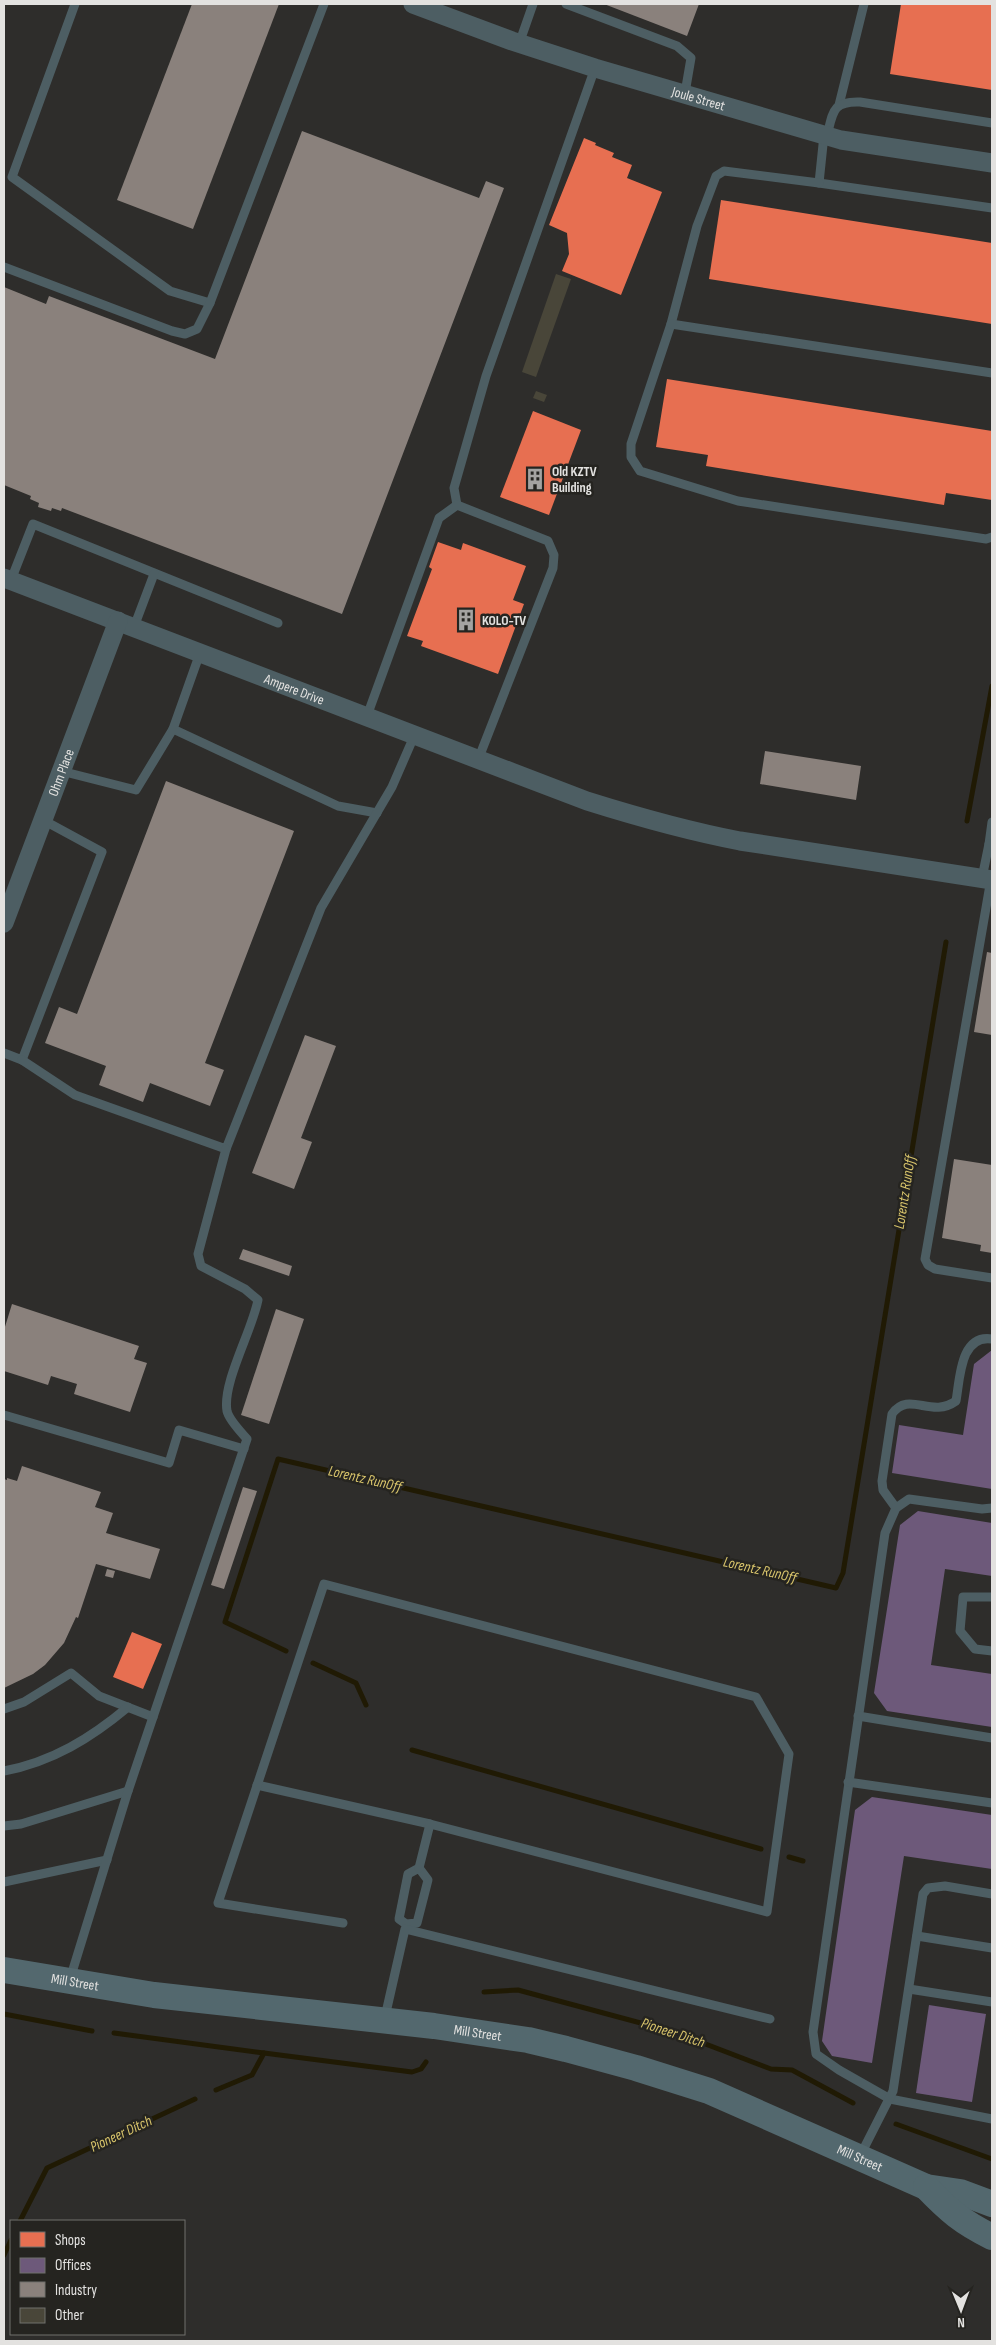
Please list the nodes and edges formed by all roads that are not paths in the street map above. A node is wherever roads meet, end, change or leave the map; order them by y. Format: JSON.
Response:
{"nodes":[{"id":1,"x":74,"y":4,"type":"edge"},
{"id":2,"x":324,"y":4,"type":"edge"},
{"id":3,"x":413,"y":4,"type":"edge"},
{"id":4,"x":534,"y":4,"type":"edge"},
{"id":5,"x":566,"y":4,"type":"edge"},
{"id":6,"x":864,"y":4,"type":"edge"},
{"id":7,"x":519,"y":44,"type":"junction"},
{"id":8,"x":594,"y":68,"type":"junction"},
{"id":9,"x":685,"y":93,"type":"junction"},
{"id":10,"x":838,"y":105,"type":"junction"},
{"id":11,"x":992,"y":123,"type":"edge"},
{"id":12,"x":825,"y":135,"type":"junction"},
{"id":13,"x":992,"y":163,"type":"edge"},
{"id":14,"x":819,"y":183,"type":"junction"},
{"id":15,"x":992,"y":208,"type":"edge"},
{"id":16,"x":4,"y":267,"type":"edge"},
{"id":17,"x":210,"y":303,"type":"junction"},
{"id":18,"x":671,"y":324,"type":"junction"},
{"id":19,"x":992,"y":374,"type":"edge"},
{"id":20,"x":457,"y":505,"type":"junction"},
{"id":21,"x":992,"y":537,"type":"edge"},
{"id":22,"x":154,"y":574,"type":"junction"},
{"id":23,"x":7,"y":579,"type":"edge"},
{"id":24,"x":278,"y":622,"type":"dead end"},
{"id":25,"x":126,"y":624,"type":"junction"},
{"id":26,"x":200,"y":653,"type":"junction"},
{"id":27,"x":367,"y":716,"type":"junction"},
{"id":28,"x":173,"y":729,"type":"junction"},
{"id":29,"x":415,"y":734,"type":"junction"},
{"id":30,"x":478,"y":760,"type":"junction"},
{"id":31,"x":61,"y":771,"type":"junction"},
{"id":32,"x":377,"y":812,"type":"junction"},
{"id":33,"x":42,"y":820,"type":"junction"},
{"id":34,"x":992,"y":822,"type":"edge"},
{"id":35,"x":990,"y":845,"type":"edge"},
{"id":36,"x":988,"y":879,"type":"edge"},
{"id":37,"x":988,"y":917,"type":"edge"},
{"id":38,"x":4,"y":923,"type":"edge"},
{"id":39,"x":4,"y":1053,"type":"edge"},
{"id":40,"x":22,"y":1060,"type":"junction"},
{"id":41,"x":226,"y":1149,"type":"junction"},
{"id":42,"x":992,"y":1278,"type":"edge"},
{"id":43,"x":992,"y":1339,"type":"edge"},
{"id":44,"x":4,"y":1415,"type":"edge"},
{"id":45,"x":244,"y":1449,"type":"junction"},
{"id":46,"x":896,"y":1508,"type":"junction"},
{"id":47,"x":992,"y":1508,"type":"edge"},
{"id":48,"x":992,"y":1598,"type":"edge"},
{"id":49,"x":992,"y":1651,"type":"edge"},
{"id":50,"x":128,"y":1707,"type":"junction"},
{"id":51,"x":4,"y":1709,"type":"edge"},
{"id":52,"x":858,"y":1716,"type":"junction"},
{"id":53,"x":153,"y":1717,"type":"junction"},
{"id":54,"x":992,"y":1738,"type":"edge"},
{"id":55,"x":4,"y":1771,"type":"edge"},
{"id":56,"x":848,"y":1782,"type":"junction"},
{"id":57,"x":257,"y":1785,"type":"junction"},
{"id":58,"x":128,"y":1791,"type":"junction"},
{"id":59,"x":992,"y":1803,"type":"edge"},
{"id":60,"x":430,"y":1824,"type":"junction"},
{"id":61,"x":4,"y":1826,"type":"edge"},
{"id":62,"x":107,"y":1860,"type":"junction"},
{"id":63,"x":418,"y":1868,"type":"junction"},
{"id":64,"x":4,"y":1882,"type":"edge"},
{"id":65,"x":992,"y":1894,"type":"edge"},
{"id":66,"x":343,"y":1923,"type":"dead end"},
{"id":67,"x":405,"y":1927,"type":"junction"},
{"id":68,"x":917,"y":1936,"type":"junction"},
{"id":69,"x":992,"y":1948,"type":"edge"},
{"id":70,"x":4,"y":1970,"type":"edge"},
{"id":71,"x":69,"y":1982,"type":"junction"},
{"id":72,"x":909,"y":1989,"type":"junction"},
{"id":73,"x":992,"y":2002,"type":"edge"},
{"id":74,"x":770,"y":2019,"type":"dead end"},
{"id":75,"x":384,"y":2020,"type":"junction"},
{"id":76,"x":890,"y":2099,"type":"junction"},
{"id":77,"x":992,"y":2119,"type":"edge"},
{"id":78,"x":860,"y":2157,"type":"junction"},
{"id":79,"x":926,"y":2187,"type":"junction"},
{"id":80,"x":988,"y":2200,"type":"edge"},
{"id":81,"x":992,"y":2237,"type":"edge"}],
"edges":[{"from":1,"to":17,"type":"lane"},
{"from":2,"to":17,"type":"lane"},
{"from":3,"to":7,"type":"street","name":"Joule Street"},
{"from":4,"to":7,"type":"lane"},
{"from":5,"to":9,"type":"lane"},
{"from":6,"to":10,"type":"lane"},
{"from":7,"to":8,"type":"street","name":"Joule Street"},
{"from":8,"to":9,"type":"street","name":"Joule Street"},
{"from":8,"to":20,"type":"lane"},
{"from":9,"to":12,"type":"street","name":"Joule Street"},
{"from":10,"to":11,"type":"lane"},
{"from":10,"to":12,"type":"lane"},
{"from":12,"to":13,"type":"street","name":"Joule Street"},
{"from":12,"to":14,"type":"lane"},
{"from":14,"to":15,"type":"lane"},
{"from":14,"to":18,"type":"lane"},
{"from":16,"to":17,"type":"lane"},
{"from":18,"to":19,"type":"lane"},
{"from":18,"to":21,"type":"lane"},
{"from":20,"to":27,"type":"lane"},
{"from":20,"to":30,"type":"lane"},
{"from":22,"to":23,"type":"lane"},
{"from":22,"to":24,"type":"lane"},
{"from":22,"to":25,"type":"lane"},
{"from":23,"to":25,"type":"street","name":"Ampere Drive"},
{"from":25,"to":26,"type":"street","name":"Ampere Drive"},
{"from":25,"to":31,"type":"street","name":"Ohm Place"},
{"from":26,"to":27,"type":"street","name":"Ampere Drive"},
{"from":26,"to":28,"type":"lane"},
{"from":27,"to":29,"type":"street","name":"Ampere Drive"},
{"from":28,"to":31,"type":"lane"},
{"from":28,"to":32,"type":"lane"},
{"from":29,"to":30,"type":"street","name":"Ampere Drive"},
{"from":29,"to":32,"type":"lane"},
{"from":30,"to":36,"type":"street","name":"Ampere Drive"},
{"from":31,"to":33,"type":"street","name":"Ohm Place"},
{"from":32,"to":41,"type":"lane"},
{"from":33,"to":38,"type":"street","name":"Ohm Place"},
{"from":33,"to":40,"type":"lane"},
{"from":34,"to":35,"type":"lane"},
{"from":35,"to":36,"type":"lane"},
{"from":36,"to":37,"type":"lane"},
{"from":37,"to":42,"type":"lane"},
{"from":39,"to":40,"type":"lane"},
{"from":40,"to":41,"type":"lane"},
{"from":41,"to":45,"type":"lane"},
{"from":43,"to":46,"type":"lane"},
{"from":44,"to":45,"type":"lane"},
{"from":45,"to":53,"type":"lane"},
{"from":46,"to":47,"type":"lane"},
{"from":46,"to":52,"type":"lane"},
{"from":48,"to":49,"type":"lane"},
{"from":50,"to":51,"type":"lane"},
{"from":50,"to":53,"type":"lane"},
{"from":50,"to":55,"type":"lane"},
{"from":52,"to":54,"type":"lane"},
{"from":52,"to":56,"type":"lane"},
{"from":53,"to":58,"type":"lane"},
{"from":56,"to":59,"type":"lane"},
{"from":56,"to":76,"type":"lane"},
{"from":57,"to":60,"type":"lane"},
{"from":57,"to":60,"type":"lane"},
{"from":57,"to":66,"type":"lane"},
{"from":58,"to":61,"type":"lane"},
{"from":58,"to":62,"type":"lane"},
{"from":60,"to":63,"type":"lane"},
{"from":62,"to":64,"type":"lane"},
{"from":62,"to":71,"type":"lane"},
{"from":63,"to":67,"type":"lane"},
{"from":63,"to":67,"type":"lane"},
{"from":65,"to":68,"type":"lane"},
{"from":67,"to":74,"type":"lane"},
{"from":67,"to":75,"type":"lane"},
{"from":68,"to":69,"type":"lane"},
{"from":68,"to":72,"type":"lane"},
{"from":70,"to":71,"type":"main road","name":"Mill Street"},
{"from":71,"to":75,"type":"main road","name":"Mill Street"},
{"from":72,"to":73,"type":"lane"},
{"from":72,"to":76,"type":"lane"},
{"from":75,"to":78,"type":"main road","name":"Mill Street"},
{"from":76,"to":77,"type":"lane"},
{"from":76,"to":78,"type":"lane"},
{"from":78,"to":79,"type":"main road","name":"Mill Street"},
{"from":79,"to":80,"type":"main road","name":"Mill Street"},
{"from":79,"to":81,"type":"main road","name":"Mill Street"}]}
